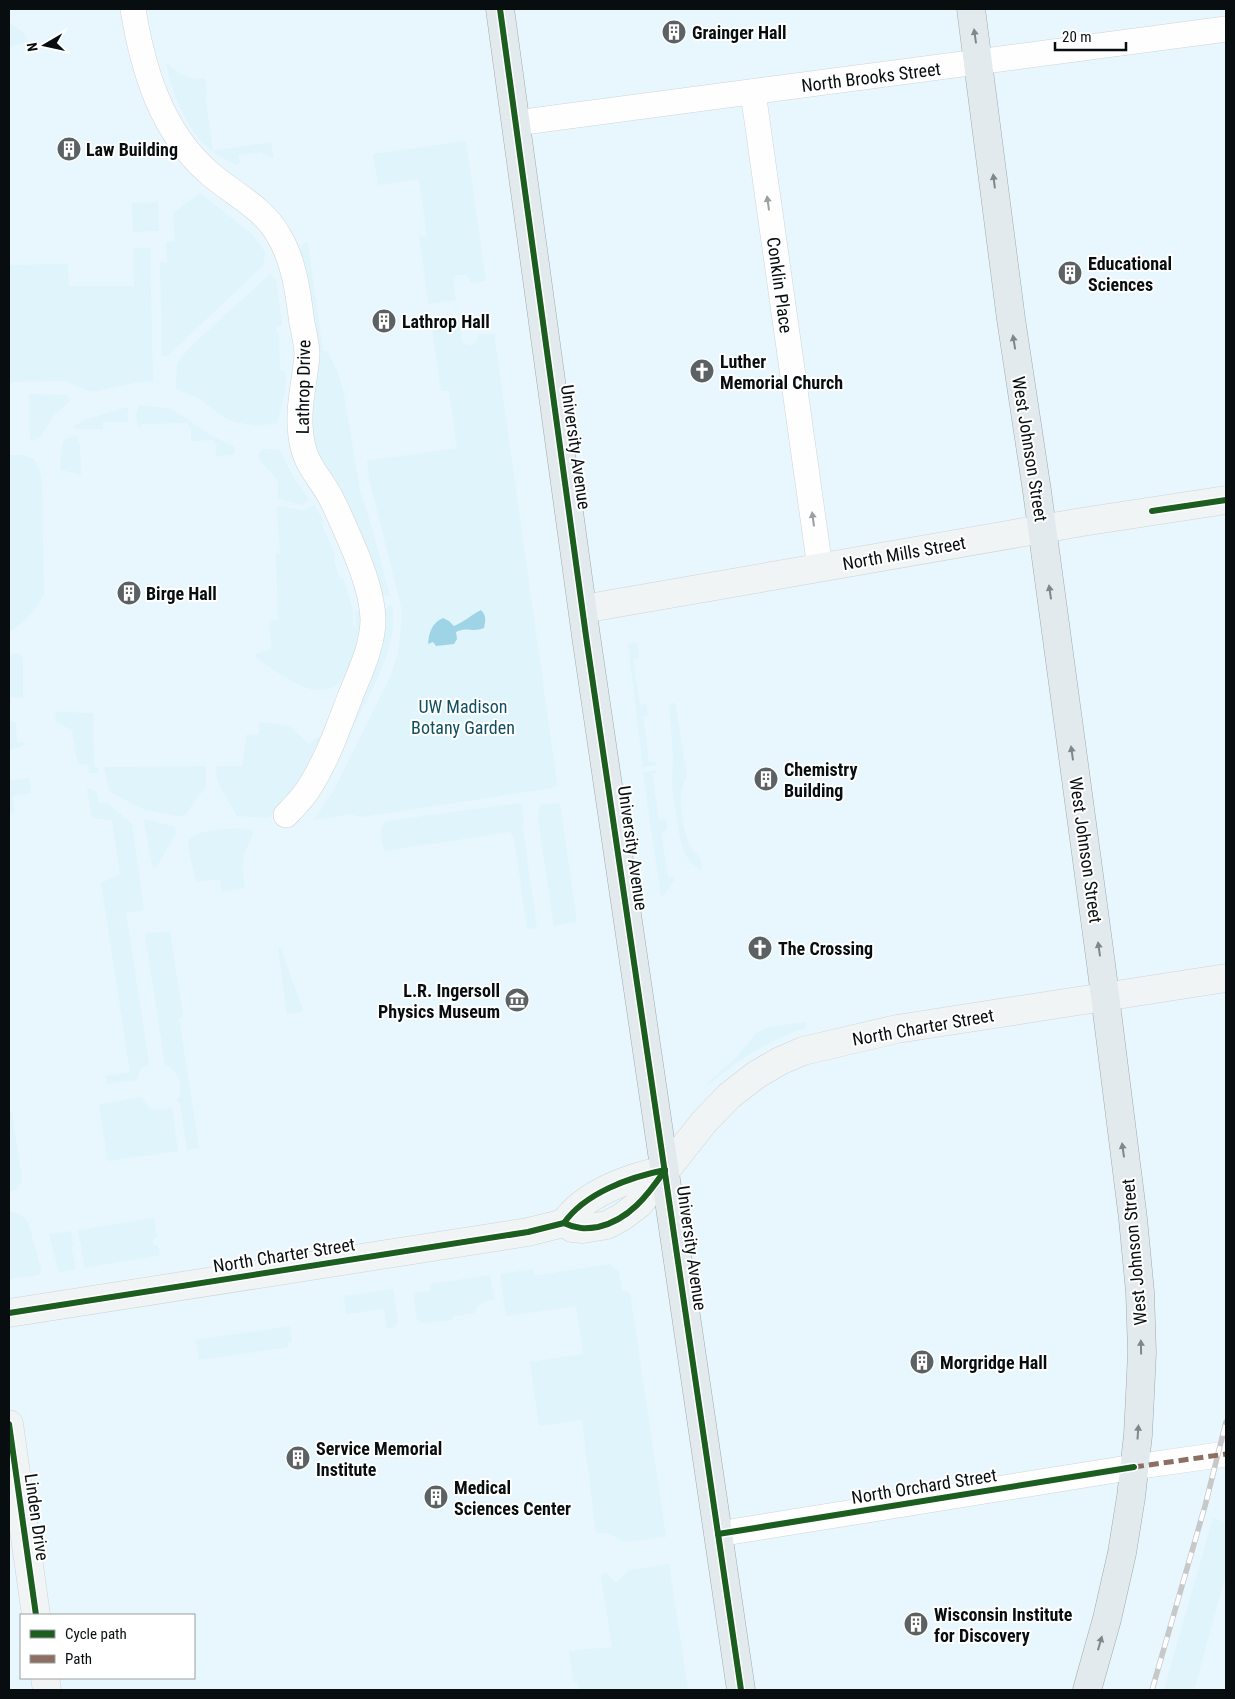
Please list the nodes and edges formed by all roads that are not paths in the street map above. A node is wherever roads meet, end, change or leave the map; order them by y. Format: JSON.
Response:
{"nodes":[{"id":1,"x":133,"y":9,"type":"edge"},
{"id":2,"x":500,"y":9,"type":"edge"},
{"id":3,"x":971,"y":9,"type":"edge"},
{"id":4,"x":1226,"y":29,"type":"edge"},
{"id":5,"x":979,"y":63,"type":"junction"},
{"id":6,"x":752,"y":92,"type":"junction"},
{"id":7,"x":516,"y":123,"type":"junction"},
{"id":8,"x":1226,"y":500,"type":"edge"},
{"id":9,"x":1042,"y":529,"type":"junction"},
{"id":10,"x":820,"y":568,"type":"junction"},
{"id":11,"x":583,"y":609,"type":"junction"},
{"id":12,"x":286,"y":815,"type":"dead end"},
{"id":13,"x":1226,"y":978,"type":"edge"},
{"id":14,"x":1104,"y":998,"type":"junction"},
{"id":15,"x":665,"y":1170,"type":"junction"},
{"id":16,"x":9,"y":1313,"type":"edge"},
{"id":17,"x":9,"y":1424,"type":"edge"},
{"id":18,"x":1226,"y":1454,"type":"edge"},
{"id":19,"x":1134,"y":1467,"type":"junction"},
{"id":20,"x":718,"y":1534,"type":"junction"},
{"id":21,"x":36,"y":1614,"type":"edge"},
{"id":22,"x":741,"y":1690,"type":"edge"},
{"id":23,"x":1087,"y":1690,"type":"edge"}],
"edges":[{"from":1,"to":12,"type":"street","name":"Lathrop Drive"},
{"from":2,"to":7,"type":"main road","name":"University Avenue"},
{"from":5,"to":3,"type":"main road","name":"West Johnson Street","one_way":true},
{"from":4,"to":5,"type":"street","name":"North Brooks Street"},
{"from":5,"to":6,"type":"street","name":"North Brooks Street"},
{"from":9,"to":5,"type":"main road","name":"West Johnson Street","one_way":true},
{"from":6,"to":7,"type":"street","name":"North Brooks Street"},
{"from":10,"to":6,"type":"street","name":"Conklin Place","one_way":true},
{"from":7,"to":11,"type":"main road","name":"University Avenue"},
{"from":8,"to":9,"type":"street","name":"North Mills Street"},
{"from":9,"to":10,"type":"street","name":"North Mills Street"},
{"from":14,"to":9,"type":"main road","name":"West Johnson Street","one_way":true},
{"from":10,"to":11,"type":"street","name":"North Mills Street"},
{"from":11,"to":15,"type":"main road","name":"University Avenue"},
{"from":13,"to":14,"type":"street","name":"North Charter Street"},
{"from":14,"to":15,"type":"street","name":"North Charter Street"},
{"from":19,"to":14,"type":"main road","name":"West Johnson Street","one_way":true},
{"from":15,"to":16,"type":"street","name":"North Charter Street"},
{"from":15,"to":20,"type":"main road","name":"University Avenue"},
{"from":17,"to":21,"type":"street","name":"Linden Drive"},
{"from":18,"to":19,"type":"street","name":"North Orchard Street"},
{"from":19,"to":20,"type":"street","name":"North Orchard Street"},
{"from":23,"to":19,"type":"main road","name":"West Johnson Street","one_way":true},
{"from":20,"to":22,"type":"main road","name":"University Avenue"}]}
